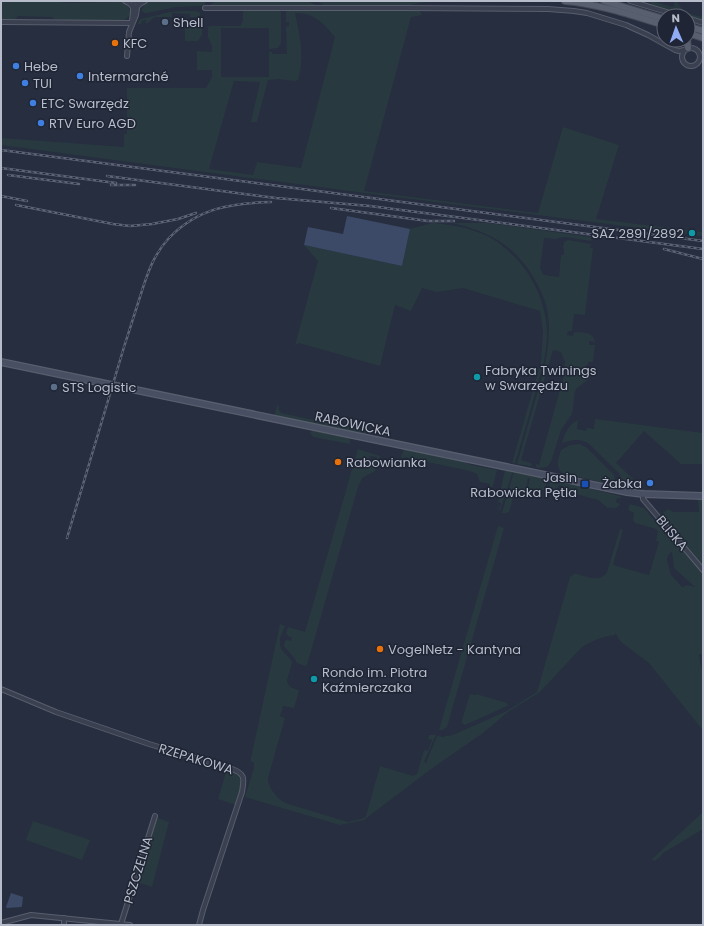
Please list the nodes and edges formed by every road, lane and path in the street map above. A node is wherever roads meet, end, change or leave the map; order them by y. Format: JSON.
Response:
{"nodes":[{"id":1,"x":125,"y":1,"type":"edge"},
{"id":2,"x":134,"y":1,"type":"edge"},
{"id":3,"x":138,"y":1,"type":"edge"},
{"id":4,"x":145,"y":1,"type":"edge"},
{"id":5,"x":565,"y":1,"type":"edge"},
{"id":6,"x":604,"y":1,"type":"edge"},
{"id":7,"x":630,"y":1,"type":"edge"},
{"id":8,"x":135,"y":8,"type":"junction"},
{"id":9,"x":205,"y":8,"type":"dead end"},
{"id":10,"x":656,"y":9,"type":"edge"},
{"id":11,"x":656,"y":17,"type":"edge"},
{"id":12,"x":1,"y":22,"type":"edge"},
{"id":13,"x":132,"y":23,"type":"junction"},
{"id":14,"x":656,"y":23,"type":"edge"},
{"id":15,"x":686,"y":49,"type":"junction"},
{"id":16,"x":701,"y":52,"type":"edge"},
{"id":17,"x":127,"y":56,"type":"dead end"},
{"id":18,"x":701,"y":59,"type":"edge"},
{"id":19,"x":1,"y":362,"type":"edge"},
{"id":20,"x":643,"y":494,"type":"junction"},
{"id":21,"x":703,"y":496,"type":"edge"},
{"id":22,"x":703,"y":570,"type":"edge"},
{"id":23,"x":1,"y":689,"type":"edge"},
{"id":24,"x":155,"y":816,"type":"dead end"},
{"id":25,"x":64,"y":918,"type":"junction"},
{"id":26,"x":1,"y":923,"type":"edge"},
{"id":27,"x":121,"y":924,"type":"junction"},
{"id":28,"x":64,"y":925,"type":"edge"},
{"id":29,"x":130,"y":925,"type":"edge"},
{"id":30,"x":200,"y":925,"type":"edge"}],
"edges":[{"from":1,"to":8,"type":"street"},
{"from":2,"to":8,"type":"street"},
{"from":3,"to":8,"type":"street"},
{"from":4,"to":8,"type":"street"},
{"from":5,"to":14,"type":"main road"},
{"from":6,"to":11,"type":"main road"},
{"from":7,"to":10,"type":"street"},
{"from":8,"to":13,"type":"street"},
{"from":9,"to":15,"type":"street"},
{"from":12,"to":13,"type":"street"},
{"from":13,"to":17,"type":"street"},
{"from":15,"to":16,"type":"street"},
{"from":15,"to":18,"type":"street"},
{"from":16,"to":18,"type":"street"},
{"from":19,"to":20,"type":"street","name":"RABOWICKA"},
{"from":20,"to":21,"type":"street","name":"RABOWICKA"},
{"from":20,"to":22,"type":"street","name":"BLISKA"},
{"from":23,"to":30,"type":"street","name":"RZEPAKOWA"},
{"from":24,"to":27,"type":"street","name":"PSZCZELNA"},
{"from":25,"to":26,"type":"street"},
{"from":25,"to":27,"type":"street"},
{"from":25,"to":28,"type":"street"},
{"from":27,"to":29,"type":"street"}]}
